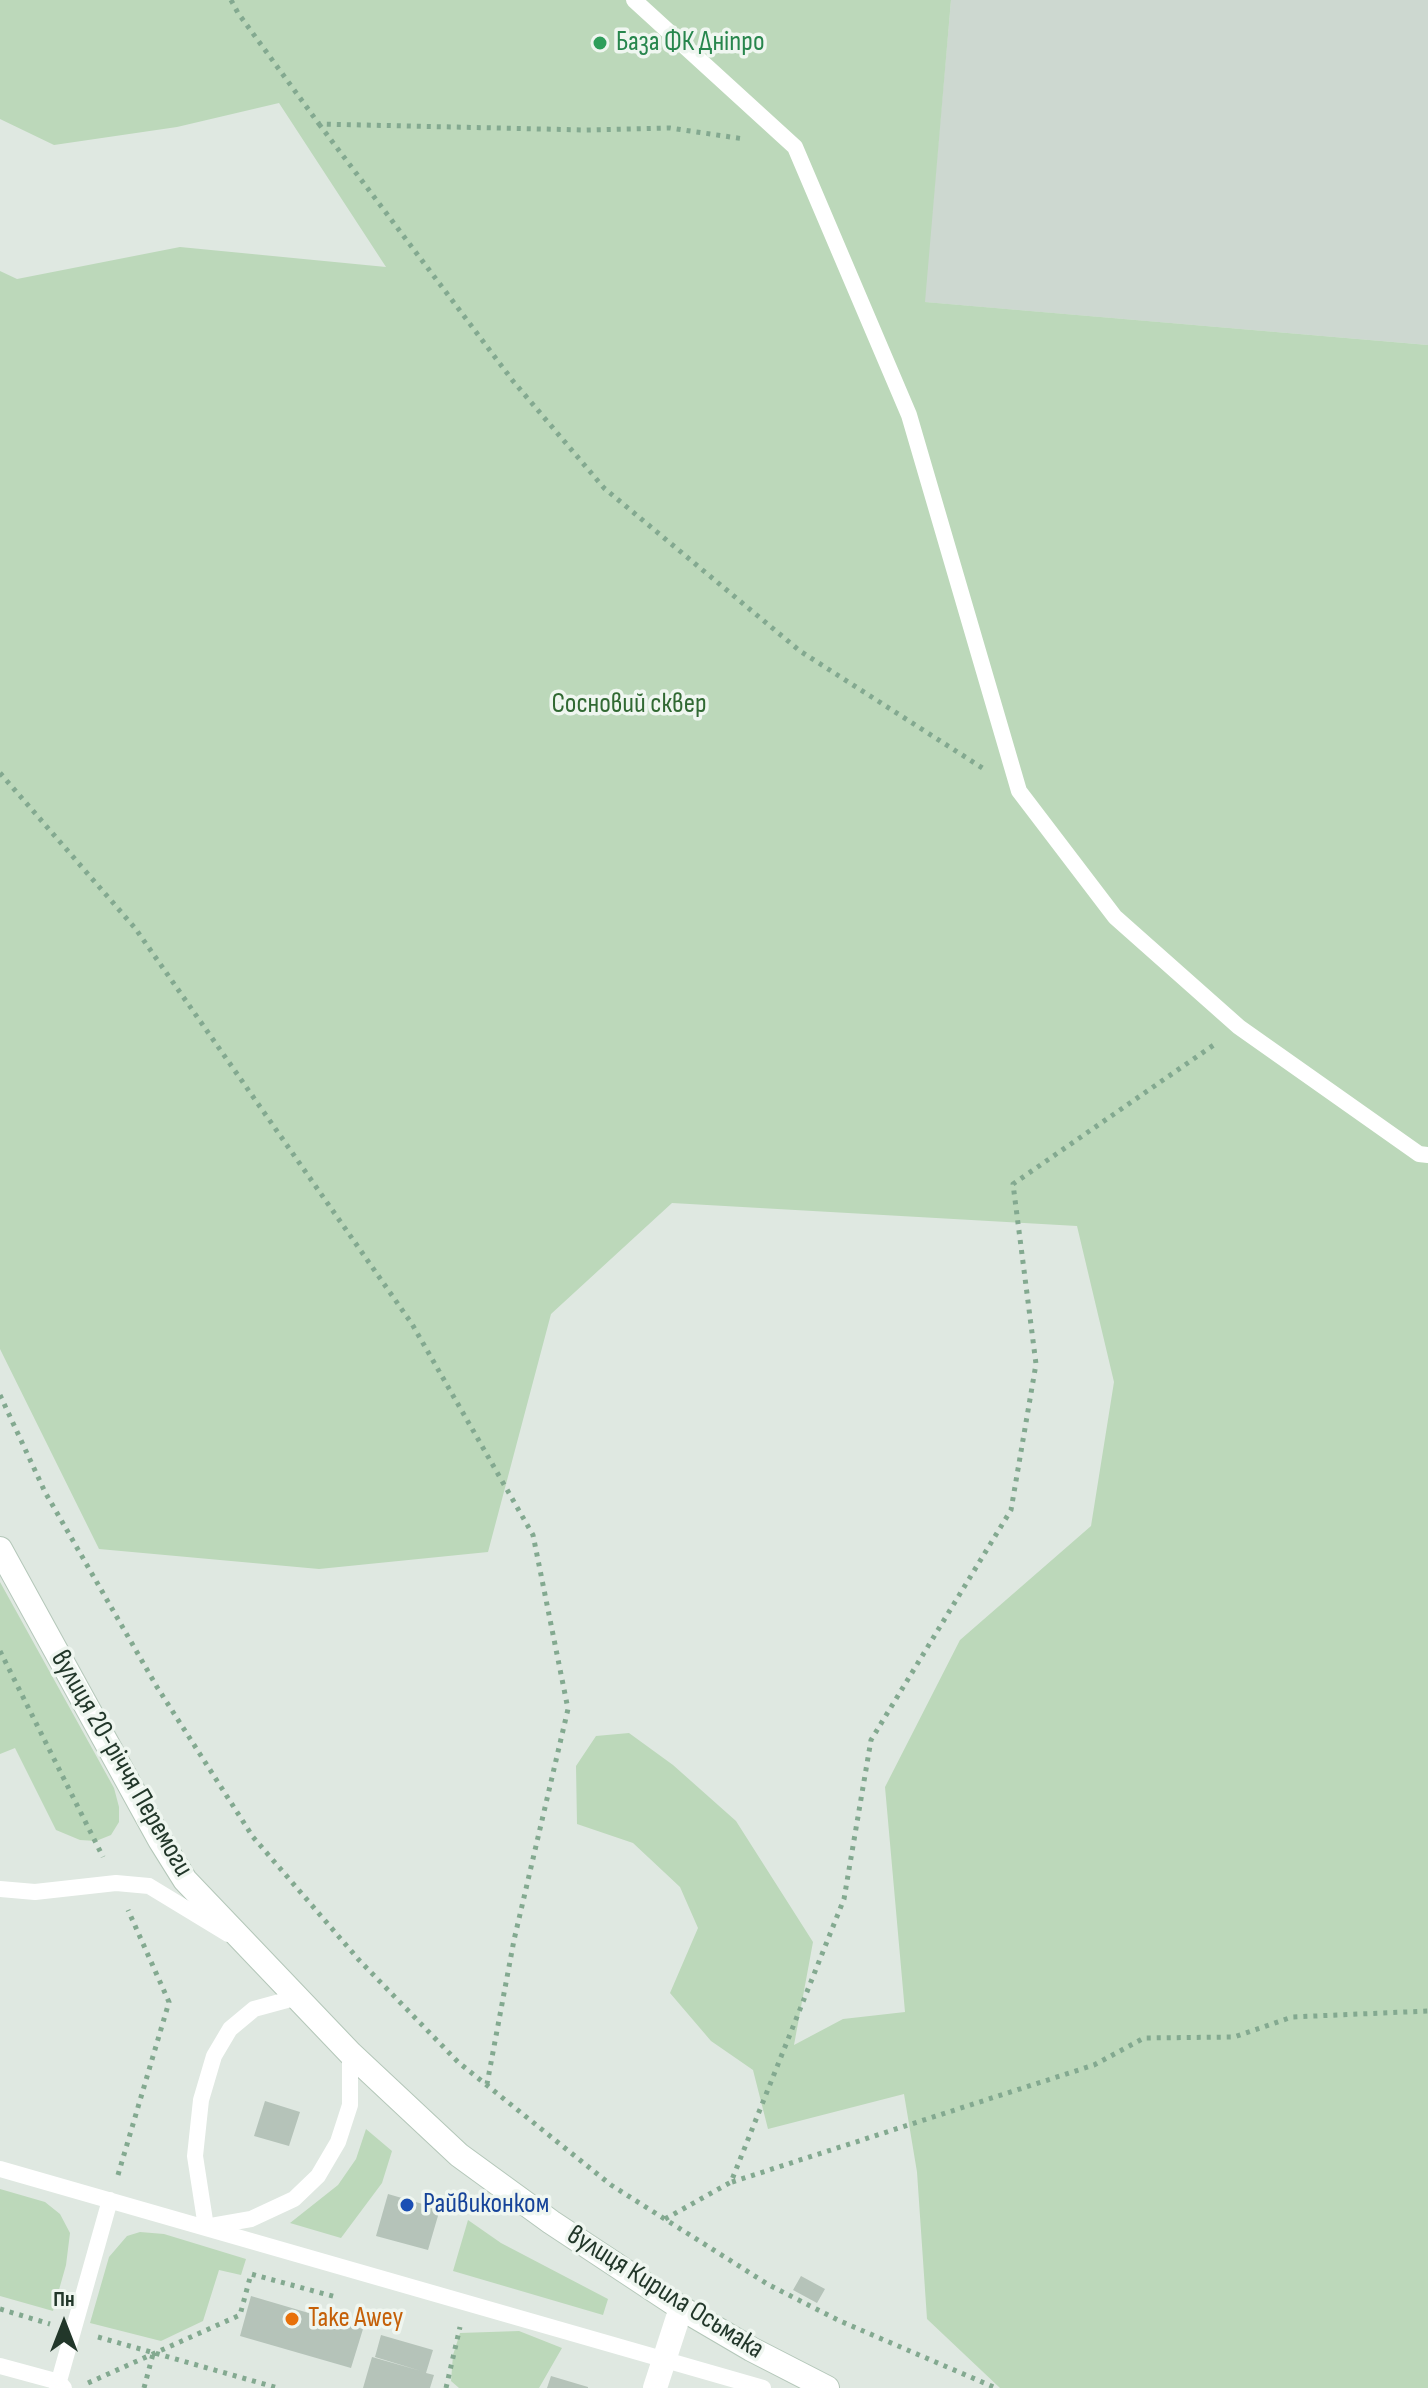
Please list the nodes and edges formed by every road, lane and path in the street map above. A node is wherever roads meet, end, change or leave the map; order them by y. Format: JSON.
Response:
{"nodes":[{"id":1,"x":231,"y":0,"type":"edge"},
{"id":2,"x":634,"y":0,"type":"edge"},
{"id":3,"x":319,"y":124,"type":"junction"},
{"id":4,"x":795,"y":147,"type":"junction"},
{"id":5,"x":0,"y":773,"type":"edge"},
{"id":6,"x":1019,"y":791,"type":"junction"},
{"id":7,"x":1239,"y":1027,"type":"junction"},
{"id":8,"x":1428,"y":1155,"type":"edge"},
{"id":9,"x":0,"y":1395,"type":"edge"},
{"id":10,"x":0,"y":1549,"type":"edge"},
{"id":11,"x":0,"y":1651,"type":"edge"},
{"id":12,"x":116,"y":1883,"type":"junction"},
{"id":13,"x":0,"y":1889,"type":"edge"},
{"id":14,"x":246,"y":1945,"type":"junction"},
{"id":15,"x":298,"y":1997,"type":"junction"},
{"id":16,"x":1428,"y":2011,"type":"edge"},
{"id":17,"x":350,"y":2053,"type":"junction"},
{"id":18,"x":487,"y":2084,"type":"junction"},
{"id":19,"x":0,"y":2169,"type":"edge"},
{"id":20,"x":731,"y":2182,"type":"junction"},
{"id":21,"x":110,"y":2200,"type":"junction"},
{"id":22,"x":664,"y":2220,"type":"junction"},
{"id":23,"x":206,"y":2227,"type":"junction"},
{"id":24,"x":340,"y":2298,"type":"dead end"},
{"id":25,"x":466,"y":2304,"type":"junction"},
{"id":26,"x":681,"y":2308,"type":"junction"},
{"id":27,"x":0,"y":2309,"type":"edge"},
{"id":28,"x":72,"y":2330,"type":"junction"},
{"id":29,"x":459,"y":2331,"type":"junction"},
{"id":30,"x":474,"y":2335,"type":"dead end"},
{"id":31,"x":153,"y":2353,"type":"junction"},
{"id":32,"x":662,"y":2358,"type":"junction"},
{"id":33,"x":0,"y":2366,"type":"edge"},
{"id":34,"x":60,"y":2386,"type":"edge"},
{"id":35,"x":76,"y":2388,"type":"edge"},
{"id":36,"x":144,"y":2388,"type":"edge"},
{"id":37,"x":278,"y":2388,"type":"edge"},
{"id":38,"x":446,"y":2388,"type":"edge"},
{"id":39,"x":655,"y":2388,"type":"edge"},
{"id":40,"x":763,"y":2388,"type":"edge"},
{"id":41,"x":827,"y":2388,"type":"edge"},
{"id":42,"x":996,"y":2388,"type":"edge"}],
"edges":[{"from":1,"to":3,"type":"path"},
{"from":2,"to":4,"type":"lane"},
{"from":3,"to":4,"type":"path"},
{"from":3,"to":6,"type":"path"},
{"from":4,"to":6,"type":"lane"},
{"from":5,"to":18,"type":"path"},
{"from":6,"to":7,"type":"lane"},
{"from":7,"to":8,"type":"lane"},
{"from":7,"to":20,"type":"path"},
{"from":9,"to":18,"type":"path"},
{"from":10,"to":14,"type":"street","name":"вулиця 20-річчя Перемоги"},
{"from":11,"to":12,"type":"path"},
{"from":12,"to":13,"type":"lane"},
{"from":12,"to":14,"type":"lane"},
{"from":12,"to":21,"type":"path"},
{"from":14,"to":15,"type":"street","name":"вулиця 20-річчя Перемоги"},
{"from":15,"to":17,"type":"street","name":"вулиця Кирила Осьмака"},
{"from":15,"to":23,"type":"lane"},
{"from":16,"to":20,"type":"path"},
{"from":17,"to":23,"type":"lane"},
{"from":17,"to":26,"type":"street","name":"вулиця Кирила Осьмака"},
{"from":18,"to":22,"type":"path"},
{"from":19,"to":21,"type":"lane"},
{"from":20,"to":22,"type":"path"},
{"from":21,"to":23,"type":"lane"},
{"from":21,"to":28,"type":"lane"},
{"from":22,"to":42,"type":"path"},
{"from":23,"to":25,"type":"lane"},
{"from":24,"to":31,"type":"path"},
{"from":25,"to":29,"type":"path"},
{"from":25,"to":32,"type":"lane"},
{"from":26,"to":32,"type":"street"},
{"from":26,"to":41,"type":"street","name":"вулиця Кирила Осьмака"},
{"from":27,"to":28,"type":"path"},
{"from":28,"to":31,"type":"path"},
{"from":28,"to":34,"type":"lane"},
{"from":29,"to":30,"type":"path"},
{"from":29,"to":38,"type":"path"},
{"from":31,"to":35,"type":"path"},
{"from":31,"to":36,"type":"path"},
{"from":31,"to":37,"type":"path"},
{"from":32,"to":39,"type":"street"},
{"from":32,"to":40,"type":"lane"},
{"from":33,"to":34,"type":"lane"}]}
